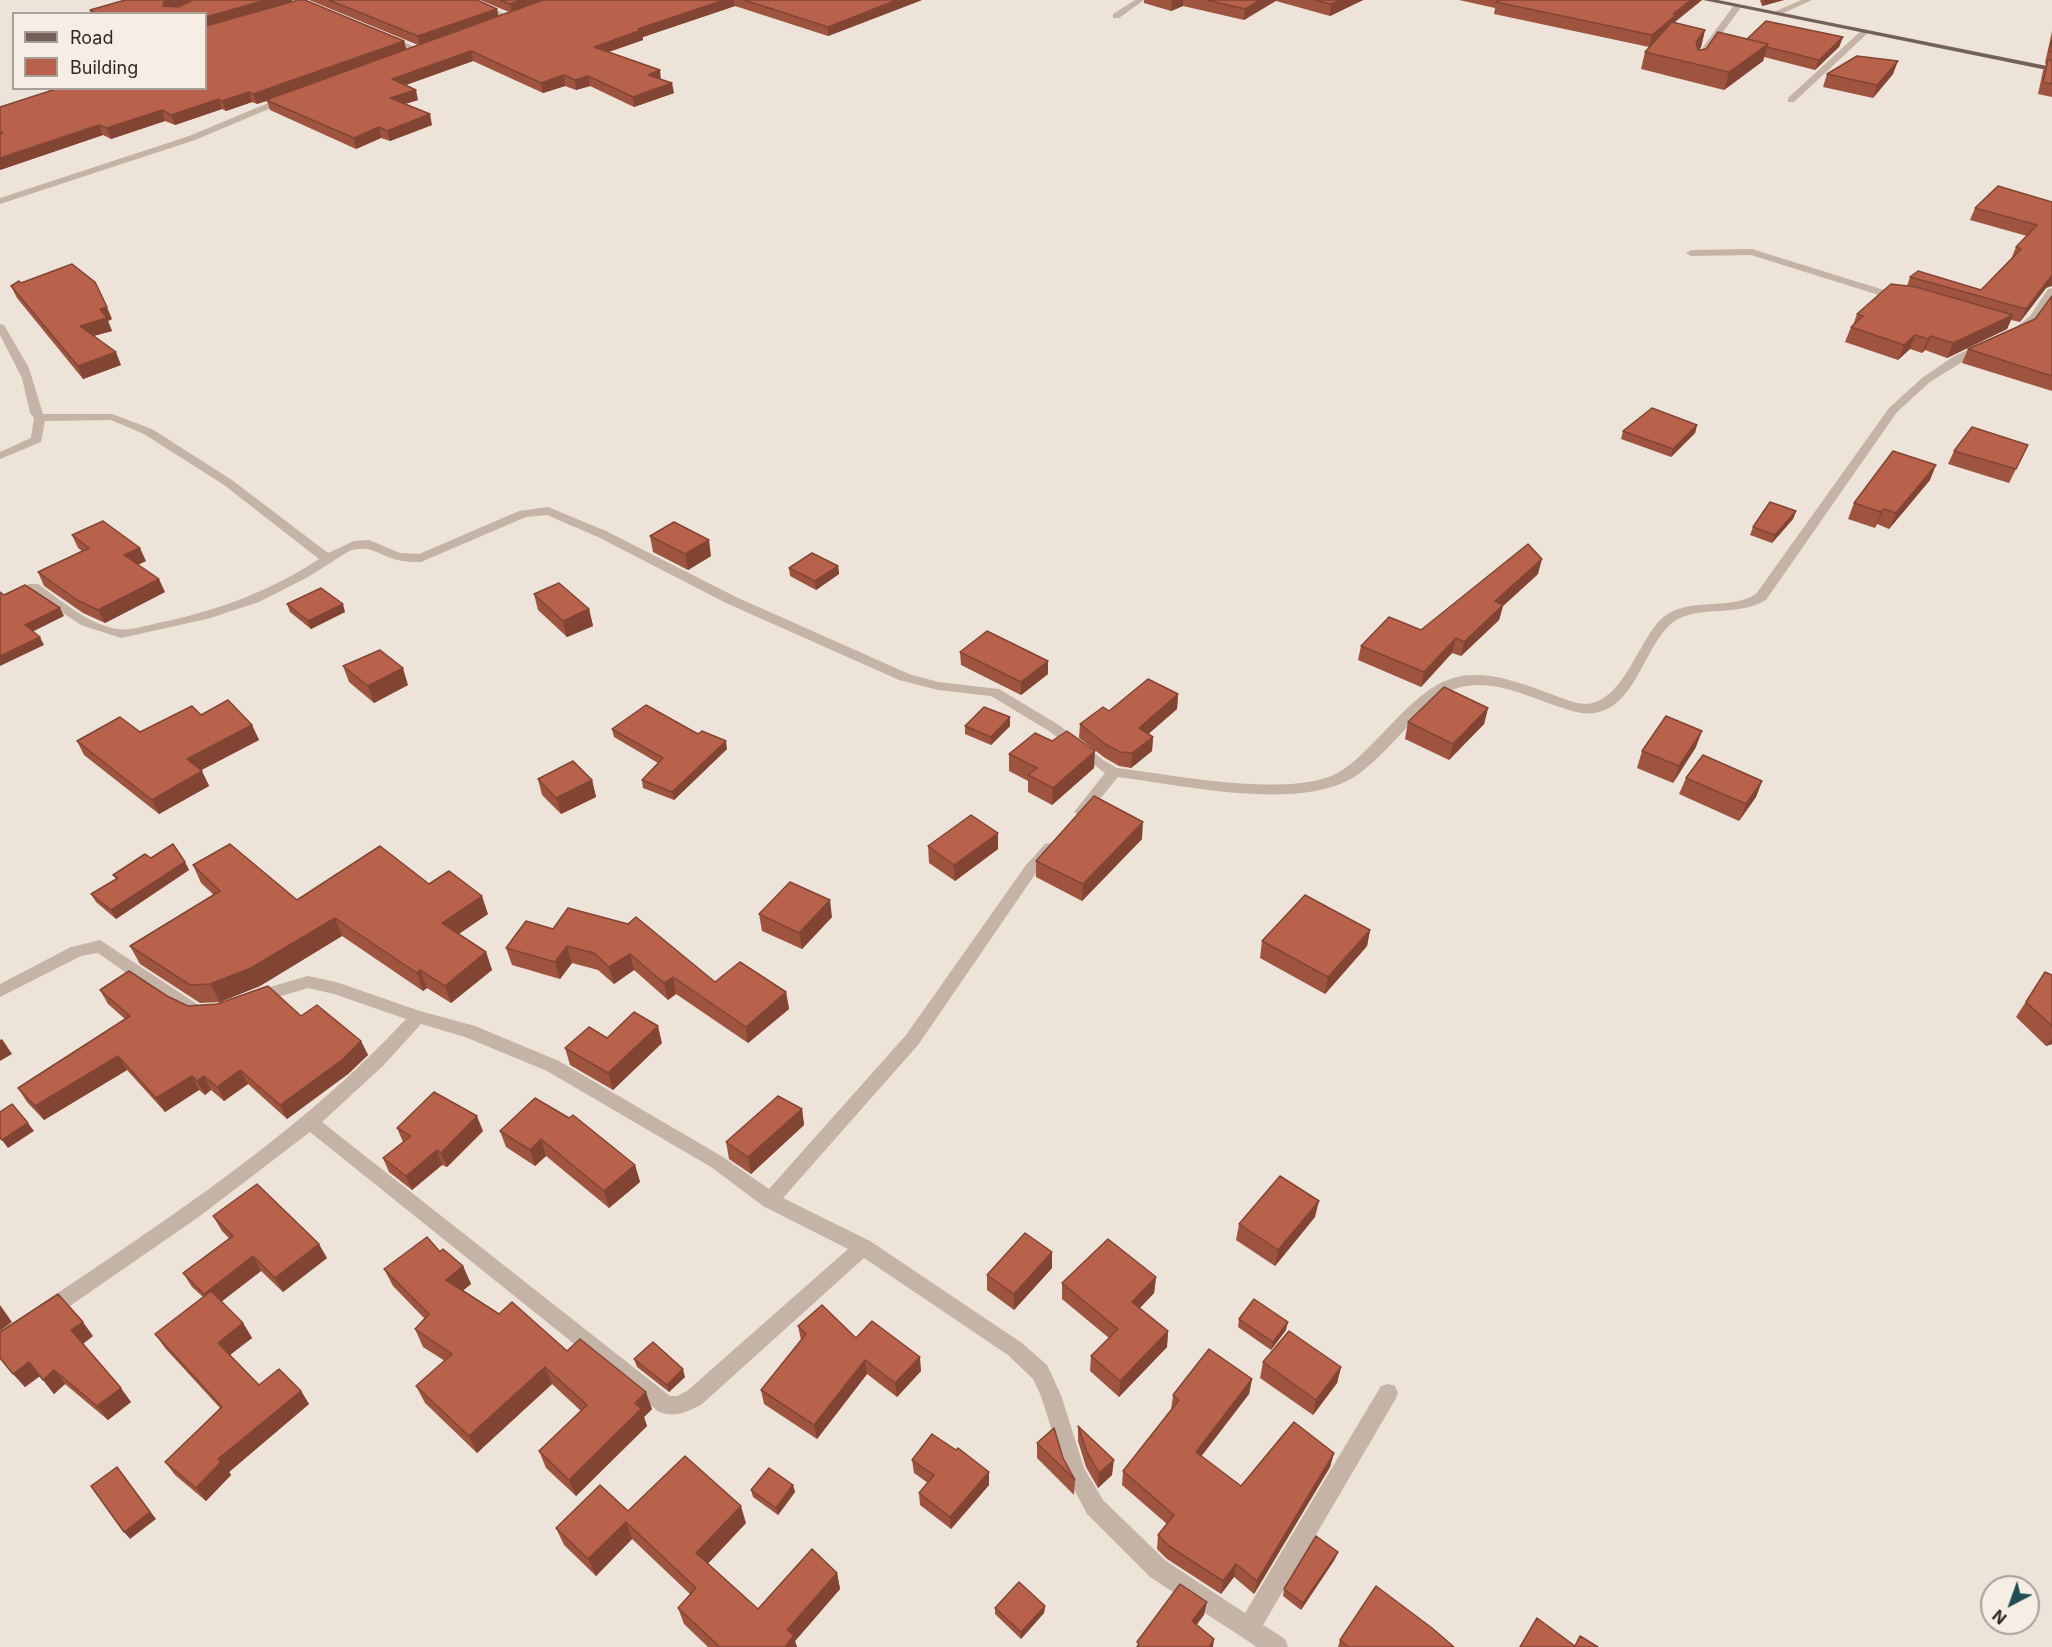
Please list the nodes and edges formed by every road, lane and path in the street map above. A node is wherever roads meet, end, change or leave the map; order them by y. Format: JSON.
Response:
{"nodes":[{"id":1,"x":468,"y":0,"type":"edge"},
{"id":2,"x":1140,"y":0,"type":"edge"},
{"id":3,"x":1707,"y":0,"type":"edge"},
{"id":4,"x":1808,"y":0,"type":"edge"},
{"id":5,"x":1738,"y":6,"type":"junction"},
{"id":6,"x":1776,"y":13,"type":"junction"},
{"id":7,"x":523,"y":15,"type":"edge"},
{"id":8,"x":1116,"y":16,"type":"dead end"},
{"id":9,"x":512,"y":19,"type":"junction"},
{"id":10,"x":502,"y":22,"type":"edge"},
{"id":11,"x":1866,"y":31,"type":"junction"},
{"id":12,"x":378,"y":34,"type":"edge"},
{"id":13,"x":430,"y":47,"type":"edge"},
{"id":14,"x":420,"y":51,"type":"junction"},
{"id":15,"x":1703,"y":53,"type":"edge"},
{"id":16,"x":407,"y":55,"type":"edge"},
{"id":17,"x":2052,"y":69,"type":"edge"},
{"id":18,"x":292,"y":97,"type":"edge"},
{"id":19,"x":1791,"y":100,"type":"dead end"},
{"id":20,"x":0,"y":201,"type":"edge"},
{"id":21,"x":1691,"y":253,"type":"dead end"},
{"id":22,"x":2052,"y":291,"type":"edge"},
{"id":23,"x":1912,"y":296,"type":"edge"},
{"id":24,"x":0,"y":327,"type":"edge"},
{"id":25,"x":40,"y":417,"type":"junction"},
{"id":26,"x":0,"y":456,"type":"edge"},
{"id":27,"x":327,"y":559,"type":"junction"},
{"id":28,"x":33,"y":587,"type":"edge"},
{"id":29,"x":1114,"y":772,"type":"junction"},
{"id":30,"x":0,"y":991,"type":"edge"},
{"id":31,"x":242,"y":1003,"type":"edge"},
{"id":32,"x":209,"y":1011,"type":"edge"},
{"id":33,"x":418,"y":1017,"type":"junction"},
{"id":34,"x":310,"y":1122,"type":"junction"},
{"id":35,"x":770,"y":1200,"type":"junction"},
{"id":36,"x":863,"y":1247,"type":"junction"},
{"id":37,"x":29,"y":1324,"type":"edge"},
{"id":38,"x":1388,"y":1393,"type":"dead end"},
{"id":39,"x":1249,"y":1628,"type":"junction"},
{"id":40,"x":1277,"y":1647,"type":"edge"}],
"edges":[{"from":1,"to":9,"type":"street"},
{"from":2,"to":8,"type":"street"},
{"from":3,"to":5,"type":"main road"},
{"from":4,"to":6,"type":"street"},
{"from":5,"to":6,"type":"main road"},
{"from":5,"to":15,"type":"street"},
{"from":6,"to":11,"type":"main road"},
{"from":7,"to":9,"type":"street"},
{"from":9,"to":10,"type":"street"},
{"from":11,"to":17,"type":"main road"},
{"from":11,"to":19,"type":"street"},
{"from":12,"to":14,"type":"street"},
{"from":13,"to":14,"type":"street"},
{"from":14,"to":16,"type":"street"},
{"from":18,"to":20,"type":"street"},
{"from":21,"to":23,"type":"street"},
{"from":22,"to":29,"type":"street"},
{"from":24,"to":25,"type":"street"},
{"from":25,"to":26,"type":"street"},
{"from":25,"to":27,"type":"street"},
{"from":27,"to":28,"type":"street"},
{"from":27,"to":29,"type":"street"},
{"from":29,"to":35,"type":"street"},
{"from":30,"to":32,"type":"street"},
{"from":31,"to":33,"type":"street"},
{"from":33,"to":34,"type":"street"},
{"from":33,"to":35,"type":"street"},
{"from":34,"to":36,"type":"street"},
{"from":34,"to":37,"type":"street"},
{"from":35,"to":36,"type":"street"},
{"from":36,"to":39,"type":"street"},
{"from":38,"to":39,"type":"street"},
{"from":39,"to":40,"type":"street"}]}
